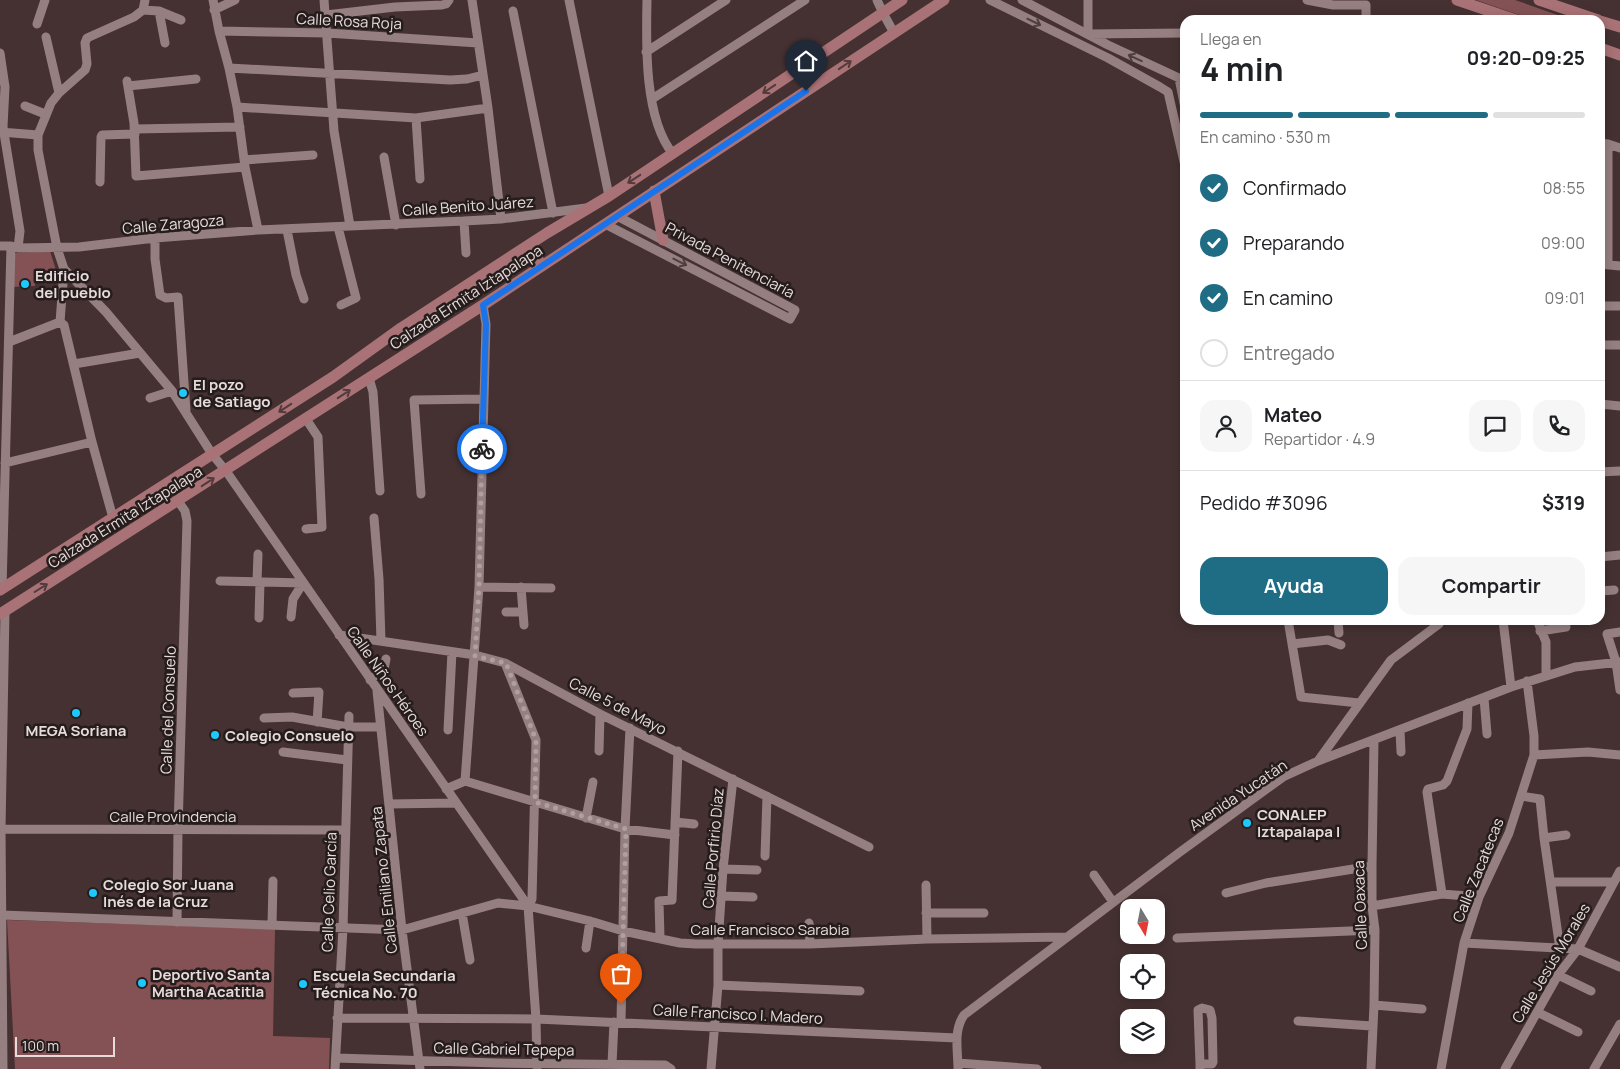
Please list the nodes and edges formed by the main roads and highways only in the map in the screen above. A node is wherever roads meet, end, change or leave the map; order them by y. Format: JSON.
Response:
{"nodes":[{"id":1,"x":902,"y":0,"type":"edge"},
{"id":2,"x":944,"y":0,"type":"edge"},
{"id":3,"x":1457,"y":0,"type":"edge"},
{"id":4,"x":1539,"y":0,"type":"edge"},
{"id":5,"x":1493,"y":15,"type":"edge"},
{"id":6,"x":1584,"y":15,"type":"edge"},
{"id":7,"x":1605,"y":22,"type":"edge"},
{"id":8,"x":1620,"y":27,"type":"edge"},
{"id":9,"x":1605,"y":50,"type":"edge"},
{"id":10,"x":1620,"y":55,"type":"edge"},
{"id":11,"x":694,"y":140,"type":"junction"},
{"id":12,"x":706,"y":158,"type":"junction"},
{"id":13,"x":654,"y":191,"type":"junction"},
{"id":14,"x":529,"y":245,"type":"junction"},
{"id":15,"x":661,"y":246,"type":"road end"},
{"id":16,"x":542,"y":266,"type":"junction"},
{"id":17,"x":1,"y":589,"type":"edge"},
{"id":18,"x":2,"y":613,"type":"edge"}],
"edges":[{"from":1,"to":11,"type":"main road","name":"Calzada Ermita Iztapalapa","one_way":true},
{"from":12,"to":2,"type":"main road","name":"Calzada Ermita Iztapalapa","one_way":true},
{"from":3,"to":5,"type":"main road"},
{"from":4,"to":6,"type":"main road"},
{"from":7,"to":8,"type":"main road"},
{"from":9,"to":10,"type":"main road"},
{"from":11,"to":12,"type":"main road"},
{"from":11,"to":14,"type":"main road","name":"Calzada Ermita Iztapalapa","one_way":true},
{"from":12,"to":13,"type":"main road","name":"Calzada Ermita Iztapalapa"},
{"from":13,"to":15,"type":"main road"},
{"from":13,"to":16,"type":"main road","name":"Calzada Ermita Iztapalapa"},
{"from":14,"to":16,"type":"main road"},
{"from":14,"to":17,"type":"main road","name":"Calzada Ermita Iztapalapa","one_way":true},
{"from":18,"to":16,"type":"main road","name":"Calzada Ermita Iztapalapa","one_way":true}]}
